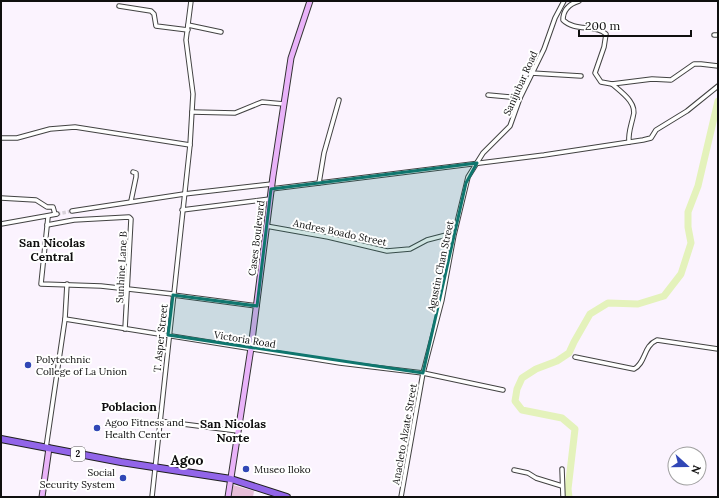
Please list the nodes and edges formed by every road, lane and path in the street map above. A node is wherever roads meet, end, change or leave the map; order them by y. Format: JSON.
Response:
{"nodes":[{"id":1,"x":191,"y":1,"type":"edge"},
{"id":2,"x":310,"y":1,"type":"edge"},
{"id":3,"x":564,"y":1,"type":"edge"},
{"id":4,"x":579,"y":1,"type":"edge"},
{"id":5,"x":119,"y":6,"type":"dead end"},
{"id":6,"x":188,"y":25,"type":"junction"},
{"id":7,"x":188,"y":30,"type":"junction"},
{"id":8,"x":221,"y":32,"type":"dead end"},
{"id":9,"x":718,"y":66,"type":"edge"},
{"id":10,"x":531,"y":73,"type":"junction"},
{"id":11,"x":581,"y":76,"type":"dead end"},
{"id":12,"x":612,"y":84,"type":"junction"},
{"id":13,"x":718,"y":86,"type":"edge"},
{"id":14,"x":488,"y":95,"type":"dead end"},
{"id":15,"x":520,"y":98,"type":"junction"},
{"id":16,"x":339,"y":100,"type":"dead end"},
{"id":17,"x":284,"y":104,"type":"junction"},
{"id":18,"x":192,"y":112,"type":"junction"},
{"id":19,"x":1,"y":138,"type":"edge"},
{"id":20,"x":629,"y":142,"type":"junction"},
{"id":21,"x":190,"y":145,"type":"junction"},
{"id":22,"x":477,"y":163,"type":"junction"},
{"id":23,"x":133,"y":172,"type":"dead end"},
{"id":24,"x":319,"y":183,"type":"junction"},
{"id":25,"x":272,"y":186,"type":"junction"},
{"id":26,"x":184,"y":194,"type":"junction"},
{"id":27,"x":1,"y":198,"type":"edge"},
{"id":28,"x":270,"y":199,"type":"junction"},
{"id":29,"x":131,"y":201,"type":"junction"},
{"id":30,"x":182,"y":210,"type":"junction"},
{"id":31,"x":72,"y":211,"type":"tunnel mouth"},
{"id":32,"x":48,"y":217,"type":"junction"},
{"id":33,"x":1,"y":224,"type":"edge"},
{"id":34,"x":47,"y":225,"type":"junction"},
{"id":35,"x":266,"y":226,"type":"junction"},
{"id":36,"x":454,"y":233,"type":"junction"},
{"id":37,"x":67,"y":284,"type":"junction"},
{"id":38,"x":128,"y":289,"type":"junction"},
{"id":39,"x":173,"y":295,"type":"junction"},
{"id":40,"x":257,"y":306,"type":"junction"},
{"id":41,"x":65,"y":319,"type":"junction"},
{"id":42,"x":125,"y":329,"type":"junction"},
{"id":43,"x":168,"y":335,"type":"junction"},
{"id":44,"x":251,"y":348,"type":"junction"},
{"id":45,"x":718,"y":349,"type":"edge"},
{"id":46,"x":575,"y":356,"type":"dead end"},
{"id":47,"x":423,"y":373,"type":"junction"},
{"id":48,"x":503,"y":390,"type":"dead end"},
{"id":49,"x":160,"y":421,"type":"junction"},
{"id":50,"x":238,"y":431,"type":"junction"},
{"id":51,"x":1,"y":439,"type":"edge"},
{"id":52,"x":48,"y":448,"type":"junction"},
{"id":53,"x":155,"y":467,"type":"junction"},
{"id":54,"x":562,"y":469,"type":"dead end"},
{"id":55,"x":514,"y":470,"type":"dead end"},
{"id":56,"x":231,"y":479,"type":"junction"},
{"id":57,"x":562,"y":486,"type":"junction"},
{"id":58,"x":42,"y":497,"type":"edge"},
{"id":59,"x":152,"y":497,"type":"edge"},
{"id":60,"x":228,"y":497,"type":"edge"},
{"id":61,"x":287,"y":497,"type":"edge"},
{"id":62,"x":401,"y":497,"type":"edge"},
{"id":63,"x":563,"y":497,"type":"edge"}],
"edges":[{"from":1,"to":6,"type":"street","name":"T. Asper Street"},
{"from":2,"to":17,"type":"street","name":"Cases Boulevard"},
{"from":3,"to":10,"type":"street","name":"Sanijubar Road"},
{"from":4,"to":12,"type":"street"},
{"from":5,"to":7,"type":"street"},
{"from":6,"to":7,"type":"street","name":"T. Asper Street"},
{"from":6,"to":8,"type":"street"},
{"from":7,"to":18,"type":"street","name":"T. Asper Street"},
{"from":9,"to":12,"type":"street"},
{"from":10,"to":11,"type":"street"},
{"from":10,"to":15,"type":"street","name":"Sanijubar Road"},
{"from":12,"to":20,"type":"street"},
{"from":13,"to":20,"type":"street"},
{"from":14,"to":15,"type":"street"},
{"from":15,"to":22,"type":"street","name":"Sanijubar Road"},
{"from":16,"to":24,"type":"street"},
{"from":17,"to":18,"type":"street"},
{"from":17,"to":25,"type":"street","name":"Cases Boulevard"},
{"from":18,"to":21,"type":"street","name":"T. Asper Street"},
{"from":19,"to":21,"type":"street"},
{"from":20,"to":22,"type":"street"},
{"from":21,"to":26,"type":"street","name":"T. Asper Street"},
{"from":22,"to":24,"type":"street"},
{"from":22,"to":36,"type":"street","name":"Agustin Chan Street"},
{"from":23,"to":29,"type":"street"},
{"from":24,"to":25,"type":"street"},
{"from":25,"to":26,"type":"street"},
{"from":25,"to":28,"type":"street","name":"Cases Boulevard"},
{"from":26,"to":29,"type":"street"},
{"from":26,"to":30,"type":"street","name":"T. Asper Street"},
{"from":27,"to":32,"type":"street"},
{"from":28,"to":30,"type":"street"},
{"from":28,"to":35,"type":"street","name":"Cases Boulevard"},
{"from":29,"to":31,"type":"street"},
{"from":30,"to":39,"type":"street","name":"T. Asper Street"},
{"from":32,"to":33,"type":"street"},
{"from":32,"to":34,"type":"street"},
{"from":34,"to":37,"type":"street"},
{"from":34,"to":38,"type":"street","name":"Sunhine Lane B"},
{"from":35,"to":36,"type":"street","name":"Andres Boado Street"},
{"from":35,"to":40,"type":"street","name":"Cases Boulevard"},
{"from":36,"to":47,"type":"street","name":"Agustin Chan Street"},
{"from":37,"to":38,"type":"street"},
{"from":37,"to":41,"type":"street"},
{"from":38,"to":39,"type":"street"},
{"from":38,"to":42,"type":"street","name":"Sunhine Lane B"},
{"from":39,"to":40,"type":"street"},
{"from":39,"to":43,"type":"street","name":"T. Asper Street"},
{"from":40,"to":44,"type":"street","name":"Cases Boulevard"},
{"from":41,"to":42,"type":"street","name":"Victoria Road"},
{"from":41,"to":52,"type":"street"},
{"from":42,"to":43,"type":"street","name":"Victoria Road"},
{"from":43,"to":44,"type":"street","name":"Victoria Road"},
{"from":43,"to":49,"type":"street","name":"T. Asper Street"},
{"from":44,"to":47,"type":"street","name":"Victoria Road"},
{"from":44,"to":50,"type":"street","name":"Cases Boulevard"},
{"from":45,"to":46,"type":"street"},
{"from":47,"to":48,"type":"street","name":"Victoria Road"},
{"from":47,"to":62,"type":"street","name":"Anacleto Alzate Street"},
{"from":49,"to":50,"type":"street"},
{"from":49,"to":53,"type":"street","name":"T. Asper Street"},
{"from":50,"to":56,"type":"street","name":"Cases Boulevard"},
{"from":51,"to":52,"type":"highway","number":"2"},
{"from":52,"to":53,"type":"highway","number":"2"},
{"from":52,"to":58,"type":"street"},
{"from":53,"to":56,"type":"highway","number":"2"},
{"from":53,"to":59,"type":"street","name":"T. Asper Street"},
{"from":54,"to":57,"type":"street"},
{"from":55,"to":57,"type":"street"},
{"from":56,"to":60,"type":"street","name":"Cases Boulevard"},
{"from":56,"to":61,"type":"highway","number":"2"},
{"from":57,"to":63,"type":"street"}]}
